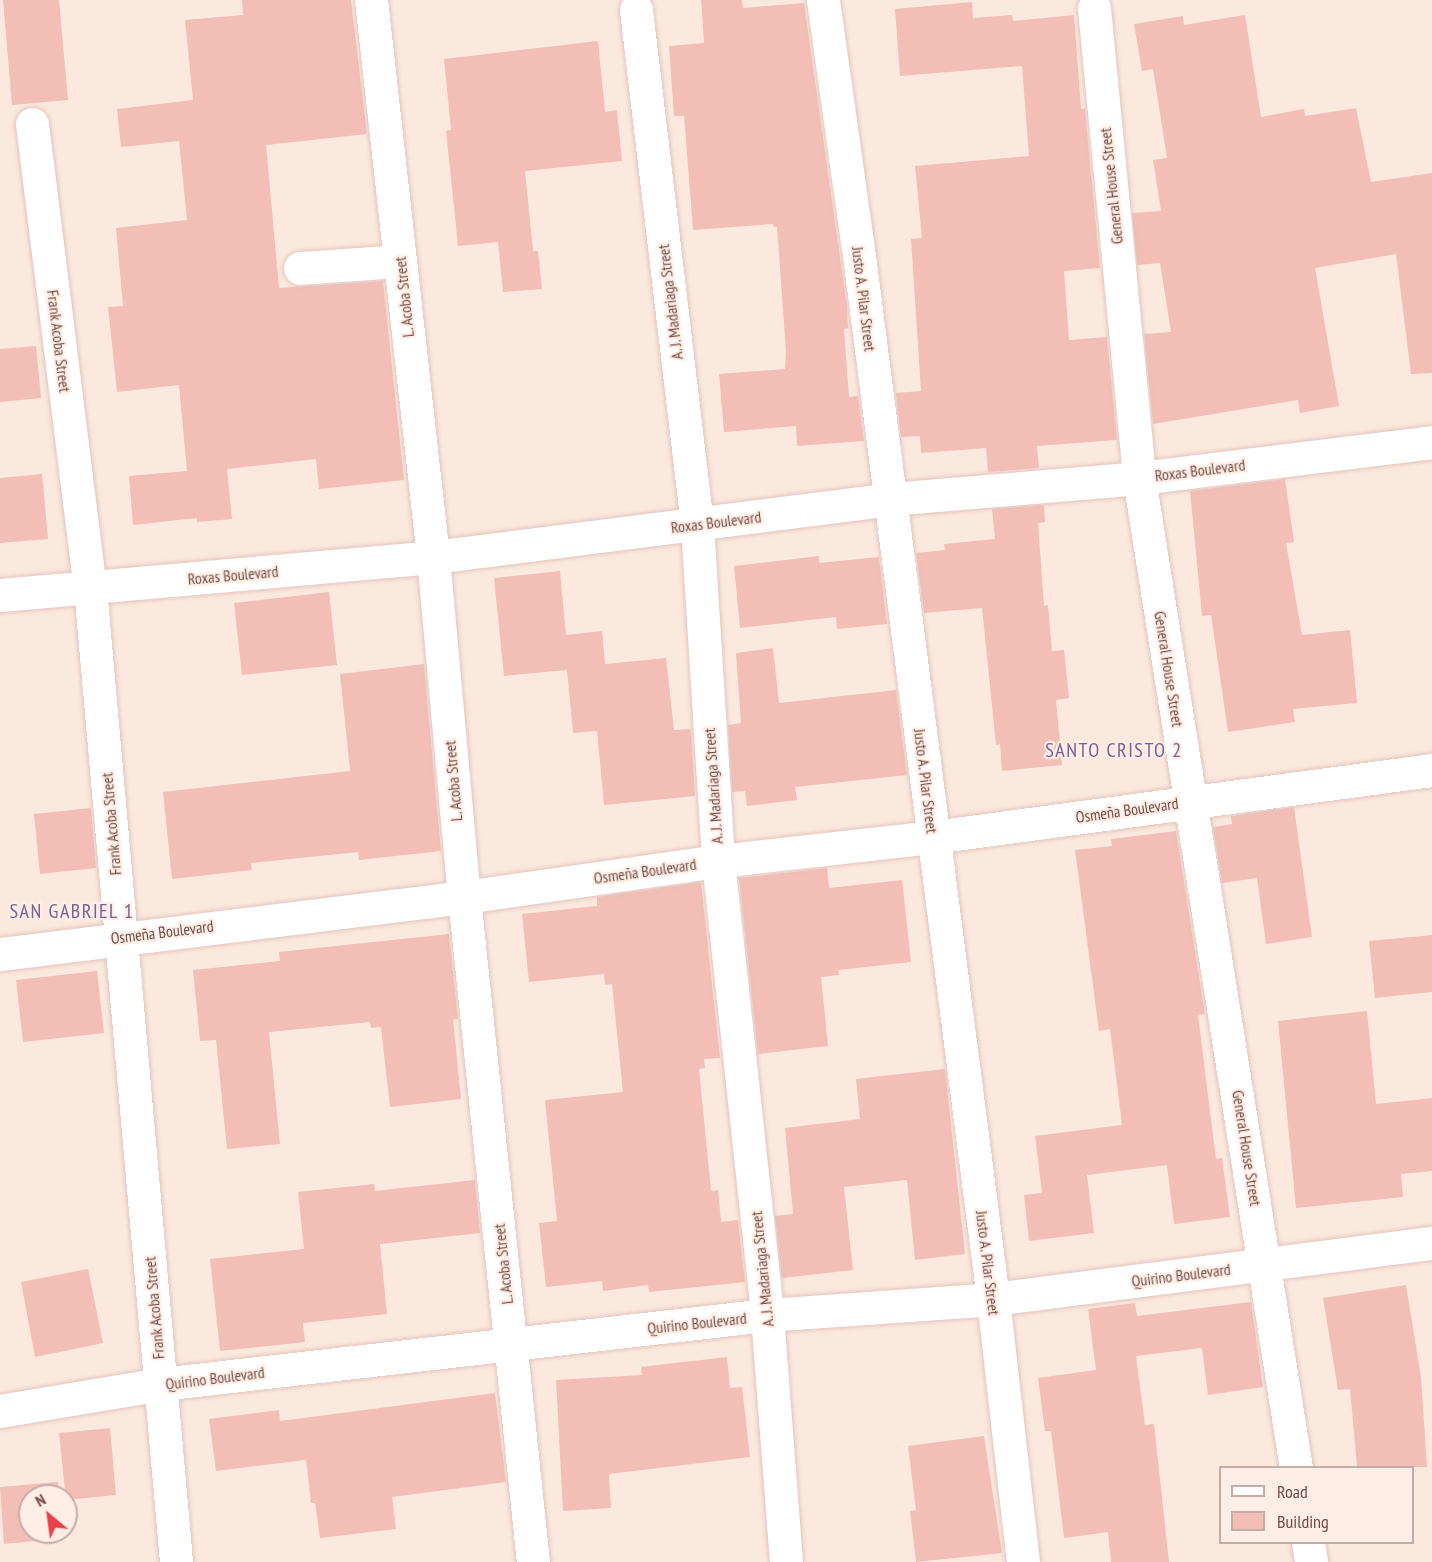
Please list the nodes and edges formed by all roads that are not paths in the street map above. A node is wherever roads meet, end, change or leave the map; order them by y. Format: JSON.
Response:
{"nodes":[{"id":1,"x":371,"y":0,"type":"edge"},
{"id":2,"x":823,"y":0,"type":"edge"},
{"id":3,"x":1094,"y":8,"type":"dead end"},
{"id":4,"x":636,"y":10,"type":"dead end"},
{"id":5,"x":32,"y":124,"type":"dead end"},
{"id":6,"x":400,"y":261,"type":"junction"},
{"id":7,"x":300,"y":268,"type":"dead end"},
{"id":8,"x":1432,"y":442,"type":"edge"},
{"id":9,"x":1139,"y":478,"type":"junction"},
{"id":10,"x":890,"y":499,"type":"junction"},
{"id":11,"x":697,"y":525,"type":"junction"},
{"id":12,"x":433,"y":557,"type":"junction"},
{"id":13,"x":90,"y":588,"type":"junction"},
{"id":14,"x":0,"y":595,"type":"edge"},
{"id":15,"x":1432,"y":770,"type":"edge"},
{"id":16,"x":1190,"y":801,"type":"junction"},
{"id":17,"x":933,"y":837,"type":"junction"},
{"id":18,"x":718,"y":861,"type":"junction"},
{"id":19,"x":464,"y":897,"type":"junction"},
{"id":20,"x":122,"y":937,"type":"junction"},
{"id":21,"x":0,"y":954,"type":"edge"},
{"id":22,"x":1432,"y":1243,"type":"edge"},
{"id":23,"x":1265,"y":1264,"type":"junction"},
{"id":24,"x":993,"y":1299,"type":"junction"},
{"id":25,"x":767,"y":1315,"type":"junction"},
{"id":26,"x":511,"y":1343,"type":"junction"},
{"id":27,"x":161,"y":1384,"type":"junction"},
{"id":28,"x":0,"y":1411,"type":"edge"},
{"id":29,"x":1296,"y":1466,"type":"edge"},
{"id":30,"x":1308,"y":1544,"type":"edge"},
{"id":31,"x":176,"y":1562,"type":"edge"},
{"id":32,"x":533,"y":1562,"type":"edge"},
{"id":33,"x":786,"y":1562,"type":"edge"},
{"id":34,"x":1023,"y":1562,"type":"edge"},
{"id":35,"x":1311,"y":1562,"type":"edge"}],
"edges":[{"from":1,"to":6,"type":"street","name":"L. Acoba Street"},
{"from":2,"to":10,"type":"street","name":"Justo A. Pilar Street"},
{"from":3,"to":9,"type":"street","name":"General House Street"},
{"from":4,"to":11,"type":"street","name":"A. J. Madariaga Street"},
{"from":5,"to":13,"type":"street","name":"Frank Acoba Street"},
{"from":6,"to":7,"type":"street"},
{"from":6,"to":12,"type":"street","name":"L. Acoba Street"},
{"from":8,"to":9,"type":"street","name":"Roxas Boulevard"},
{"from":9,"to":10,"type":"street","name":"Roxas Boulevard"},
{"from":9,"to":16,"type":"street","name":"General House Street"},
{"from":10,"to":11,"type":"street","name":"Roxas Boulevard"},
{"from":10,"to":17,"type":"street","name":"Justo A. Pilar Street"},
{"from":11,"to":12,"type":"street","name":"Roxas Boulevard"},
{"from":11,"to":18,"type":"street","name":"A. J. Madariaga Street"},
{"from":12,"to":13,"type":"street","name":"Roxas Boulevard"},
{"from":12,"to":19,"type":"street","name":"L. Acoba Street"},
{"from":13,"to":14,"type":"street","name":"Roxas Boulevard"},
{"from":13,"to":20,"type":"street","name":"Frank Acoba Street"},
{"from":15,"to":16,"type":"street","name":"Osmeña Boulevard"},
{"from":16,"to":17,"type":"street","name":"Osmeña Boulevard"},
{"from":16,"to":23,"type":"street","name":"General House Street"},
{"from":17,"to":18,"type":"street","name":"Osmeña Boulevard"},
{"from":17,"to":24,"type":"street","name":"Justo A. Pilar Street"},
{"from":18,"to":19,"type":"street","name":"Osmeña Boulevard"},
{"from":18,"to":25,"type":"street","name":"A. J. Madariaga Street"},
{"from":19,"to":20,"type":"street","name":"Osmeña Boulevard"},
{"from":19,"to":26,"type":"street","name":"L. Acoba Street"},
{"from":20,"to":21,"type":"street","name":"Osmeña Boulevard"},
{"from":20,"to":27,"type":"street","name":"Frank Acoba Street"},
{"from":22,"to":23,"type":"street","name":"Quirino Boulevard"},
{"from":23,"to":24,"type":"street","name":"Quirino Boulevard"},
{"from":23,"to":29,"type":"street","name":"General House Street"},
{"from":24,"to":25,"type":"street","name":"Quirino Boulevard"},
{"from":24,"to":34,"type":"street","name":"Justo A. Pilar Street"},
{"from":25,"to":26,"type":"street","name":"Quirino Boulevard"},
{"from":25,"to":33,"type":"street","name":"A. J. Madariaga Street"},
{"from":26,"to":27,"type":"street","name":"Quirino Boulevard"},
{"from":26,"to":32,"type":"street","name":"L. Acoba Street"},
{"from":27,"to":28,"type":"street","name":"Quirino Boulevard"},
{"from":27,"to":31,"type":"street","name":"Frank Acoba Street"},
{"from":30,"to":35,"type":"street"}]}
